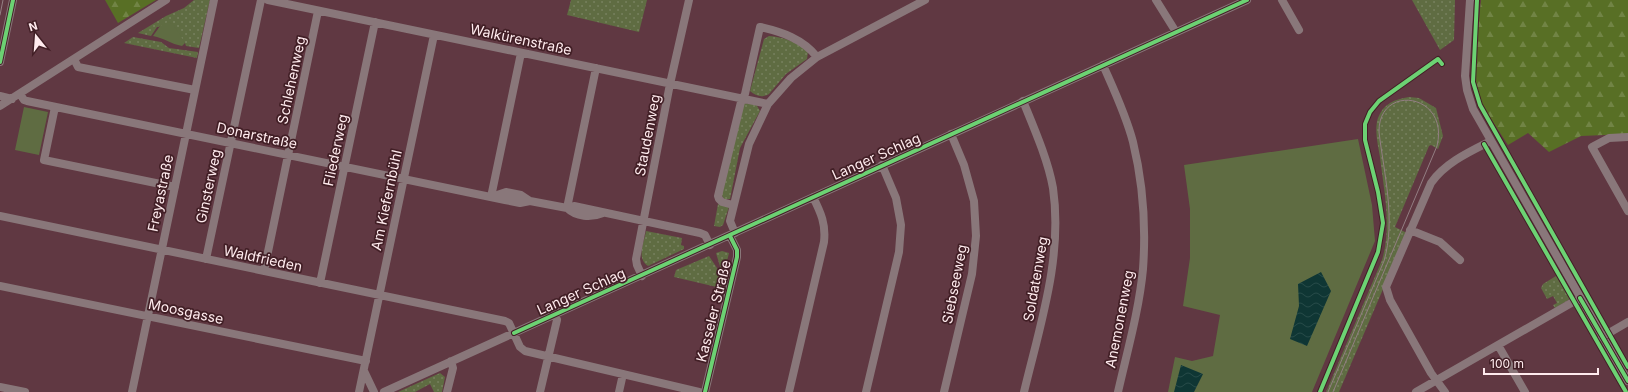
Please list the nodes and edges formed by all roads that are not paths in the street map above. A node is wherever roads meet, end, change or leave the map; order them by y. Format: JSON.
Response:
{"nodes":[{"id":1,"x":13,"y":0,"type":"edge"},
{"id":2,"x":214,"y":0,"type":"edge"},
{"id":3,"x":261,"y":0,"type":"edge"},
{"id":4,"x":268,"y":0,"type":"edge"},
{"id":5,"x":689,"y":0,"type":"edge"},
{"id":6,"x":925,"y":0,"type":"edge"},
{"id":7,"x":1156,"y":0,"type":"edge"},
{"id":8,"x":1247,"y":0,"type":"edge"},
{"id":9,"x":1282,"y":0,"type":"edge"},
{"id":10,"x":1470,"y":0,"type":"edge"},
{"id":11,"x":162,"y":1,"type":"edge"},
{"id":12,"x":318,"y":10,"type":"junction"},
{"id":13,"x":375,"y":22,"type":"junction"},
{"id":14,"x":1299,"y":30,"type":"dead end"},
{"id":15,"x":1176,"y":32,"type":"junction"},
{"id":16,"x":434,"y":34,"type":"junction"},
{"id":17,"x":521,"y":52,"type":"junction"},
{"id":18,"x":817,"y":57,"type":"junction"},
{"id":19,"x":74,"y":59,"type":"junction"},
{"id":20,"x":0,"y":62,"type":"edge"},
{"id":21,"x":1103,"y":65,"type":"junction"},
{"id":22,"x":596,"y":68,"type":"junction"},
{"id":23,"x":670,"y":84,"type":"junction"},
{"id":24,"x":195,"y":90,"type":"junction"},
{"id":25,"x":20,"y":94,"type":"junction"},
{"id":26,"x":0,"y":96,"type":"edge"},
{"id":27,"x":742,"y":98,"type":"junction"},
{"id":28,"x":12,"y":99,"type":"junction"},
{"id":29,"x":1023,"y":101,"type":"junction"},
{"id":30,"x":768,"y":104,"type":"junction"},
{"id":31,"x":0,"y":106,"type":"edge"},
{"id":32,"x":55,"y":107,"type":"junction"},
{"id":33,"x":186,"y":134,"type":"junction"},
{"id":34,"x":951,"y":134,"type":"junction"},
{"id":35,"x":1628,"y":137,"type":"edge"},
{"id":36,"x":1491,"y":141,"type":"junction"},
{"id":37,"x":231,"y":143,"type":"junction"},
{"id":38,"x":288,"y":155,"type":"junction"},
{"id":39,"x":882,"y":165,"type":"junction"},
{"id":40,"x":344,"y":166,"type":"junction"},
{"id":41,"x":404,"y":179,"type":"junction"},
{"id":42,"x":175,"y":187,"type":"junction"},
{"id":43,"x":491,"y":197,"type":"junction"},
{"id":44,"x":813,"y":197,"type":"junction"},
{"id":45,"x":733,"y":204,"type":"junction"},
{"id":46,"x":567,"y":208,"type":"junction"},
{"id":47,"x":1628,"y":211,"type":"edge"},
{"id":48,"x":0,"y":216,"type":"edge"},
{"id":49,"x":643,"y":221,"type":"junction"},
{"id":50,"x":1410,"y":230,"type":"junction"},
{"id":51,"x":732,"y":234,"type":"junction"},
{"id":52,"x":710,"y":245,"type":"junction"},
{"id":53,"x":162,"y":250,"type":"junction"},
{"id":54,"x":206,"y":259,"type":"junction"},
{"id":55,"x":1460,"y":260,"type":"dead end"},
{"id":56,"x":264,"y":271,"type":"junction"},
{"id":57,"x":642,"y":276,"type":"junction"},
{"id":58,"x":320,"y":283,"type":"junction"},
{"id":59,"x":0,"y":286,"type":"edge"},
{"id":60,"x":379,"y":295,"type":"junction"},
{"id":61,"x":1580,"y":298,"type":"junction"},
{"id":62,"x":148,"y":316,"type":"junction"},
{"id":63,"x":557,"y":320,"type":"dead end"},
{"id":64,"x":1628,"y":322,"type":"edge"},
{"id":65,"x":514,"y":333,"type":"junction"},
{"id":66,"x":1602,"y":337,"type":"junction"},
{"id":67,"x":1498,"y":345,"type":"junction"},
{"id":68,"x":548,"y":357,"type":"junction"},
{"id":69,"x":366,"y":361,"type":"junction"},
{"id":70,"x":451,"y":361,"type":"junction"},
{"id":71,"x":364,"y":371,"type":"junction"},
{"id":72,"x":623,"y":374,"type":"junction"},
{"id":73,"x":1436,"y":380,"type":"junction"},
{"id":74,"x":1628,"y":381,"type":"edge"},
{"id":75,"x":0,"y":387,"type":"edge"},
{"id":76,"x":25,"y":392,"type":"edge"},
{"id":77,"x":132,"y":392,"type":"edge"},
{"id":78,"x":359,"y":392,"type":"edge"},
{"id":79,"x":374,"y":392,"type":"edge"},
{"id":80,"x":384,"y":392,"type":"edge"},
{"id":81,"x":448,"y":392,"type":"edge"},
{"id":82,"x":540,"y":392,"type":"edge"},
{"id":83,"x":619,"y":392,"type":"edge"},
{"id":84,"x":699,"y":392,"type":"edge"},
{"id":85,"x":704,"y":392,"type":"edge"},
{"id":86,"x":789,"y":392,"type":"edge"},
{"id":87,"x":866,"y":392,"type":"edge"},
{"id":88,"x":944,"y":392,"type":"edge"},
{"id":89,"x":1024,"y":392,"type":"edge"},
{"id":90,"x":1118,"y":392,"type":"edge"},
{"id":91,"x":1416,"y":392,"type":"edge"},
{"id":92,"x":1445,"y":392,"type":"edge"},
{"id":93,"x":1524,"y":392,"type":"edge"}],
"edges":[{"from":1,"to":20,"type":"street"},
{"from":2,"to":24,"type":"street","name":"Freyastraße"},
{"from":3,"to":37,"type":"street","name":"Ginsterweg"},
{"from":4,"to":12,"type":"street","name":"Walkürenstraße"},
{"from":5,"to":23,"type":"street","name":"Staudenweg"},
{"from":6,"to":18,"type":"street","name":"Kasseler Straße"},
{"from":7,"to":15,"type":"street"},
{"from":8,"to":15,"type":"street","name":"Langer Schlag"},
{"from":9,"to":14,"type":"street"},
{"from":10,"to":36,"type":"street"},
{"from":11,"to":19,"type":"street"},
{"from":12,"to":13,"type":"street","name":"Walkürenstraße"},
{"from":12,"to":38,"type":"street","name":"Schlehenweg"},
{"from":13,"to":16,"type":"street","name":"Walkürenstraße"},
{"from":13,"to":40,"type":"street","name":"Fliederweg"},
{"from":15,"to":21,"type":"street","name":"Langer Schlag"},
{"from":16,"to":17,"type":"street","name":"Walkürenstraße"},
{"from":16,"to":41,"type":"street","name":"Am Kiefernbühl"},
{"from":17,"to":22,"type":"street","name":"Walkürenstraße"},
{"from":17,"to":43,"type":"street"},
{"from":18,"to":27,"type":"street"},
{"from":18,"to":30,"type":"street","name":"Kasseler Straße"},
{"from":19,"to":24,"type":"street"},
{"from":19,"to":25,"type":"street"},
{"from":21,"to":29,"type":"street","name":"Langer Schlag"},
{"from":21,"to":90,"type":"street","name":"Anemonenweg"},
{"from":22,"to":23,"type":"street","name":"Walkürenstraße"},
{"from":22,"to":46,"type":"street"},
{"from":23,"to":27,"type":"street","name":"Walkürenstraße"},
{"from":23,"to":49,"type":"street","name":"Staudenweg"},
{"from":24,"to":33,"type":"street","name":"Freyastraße"},
{"from":25,"to":28,"type":"street"},
{"from":25,"to":32,"type":"street","name":"Donarstraße"},
{"from":26,"to":28,"type":"street"},
{"from":27,"to":30,"type":"street","name":"Walkürenstraße"},
{"from":27,"to":45,"type":"street"},
{"from":28,"to":31,"type":"street"},
{"from":29,"to":34,"type":"street","name":"Langer Schlag"},
{"from":29,"to":89,"type":"street","name":"Soldatenweg"},
{"from":30,"to":45,"type":"street","name":"Kasseler Straße"},
{"from":32,"to":33,"type":"street","name":"Donarstraße"},
{"from":32,"to":42,"type":"street"},
{"from":33,"to":37,"type":"street","name":"Donarstraße"},
{"from":33,"to":42,"type":"street","name":"Freyastraße"},
{"from":34,"to":39,"type":"street","name":"Langer Schlag"},
{"from":34,"to":88,"type":"street","name":"Siebseeweg"},
{"from":35,"to":47,"type":"street"},
{"from":36,"to":50,"type":"street"},
{"from":36,"to":61,"type":"street"},
{"from":37,"to":38,"type":"street","name":"Donarstraße"},
{"from":37,"to":54,"type":"street","name":"Ginsterweg"},
{"from":38,"to":40,"type":"street","name":"Donarstraße"},
{"from":38,"to":56,"type":"street","name":"Schlehenweg"},
{"from":39,"to":44,"type":"street","name":"Langer Schlag"},
{"from":39,"to":87,"type":"street"},
{"from":40,"to":41,"type":"street","name":"Donarstraße"},
{"from":40,"to":58,"type":"street","name":"Fliederweg"},
{"from":41,"to":43,"type":"street","name":"Donarstraße"},
{"from":41,"to":60,"type":"street","name":"Am Kiefernbühl"},
{"from":42,"to":53,"type":"street","name":"Freyastraße"},
{"from":43,"to":46,"type":"street","name":"Donarstraße"},
{"from":44,"to":51,"type":"street","name":"Langer Schlag"},
{"from":44,"to":86,"type":"street"},
{"from":45,"to":51,"type":"street","name":"Kasseler Straße"},
{"from":46,"to":49,"type":"street","name":"Donarstraße"},
{"from":48,"to":53,"type":"street","name":"Waldfrieden"},
{"from":49,"to":52,"type":"street","name":"Donarstraße"},
{"from":49,"to":57,"type":"street","name":"Staudenweg"},
{"from":50,"to":55,"type":"street"},
{"from":50,"to":73,"type":"street"},
{"from":51,"to":52,"type":"street","name":"Langer Schlag"},
{"from":51,"to":85,"type":"street","name":"Kasseler Straße"},
{"from":52,"to":57,"type":"street","name":"Langer Schlag"},
{"from":53,"to":54,"type":"street","name":"Waldfrieden"},
{"from":53,"to":62,"type":"street","name":"Freyastraße"},
{"from":54,"to":56,"type":"street","name":"Waldfrieden"},
{"from":56,"to":58,"type":"street","name":"Waldfrieden"},
{"from":57,"to":65,"type":"street","name":"Langer Schlag"},
{"from":58,"to":60,"type":"street","name":"Waldfrieden"},
{"from":59,"to":62,"type":"street","name":"Moosgasse"},
{"from":60,"to":65,"type":"street","name":"Waldfrieden"},
{"from":60,"to":69,"type":"street","name":"Am Kiefernbühl"},
{"from":61,"to":66,"type":"street"},
{"from":61,"to":67,"type":"street"},
{"from":62,"to":69,"type":"street","name":"Moosgasse"},
{"from":62,"to":77,"type":"street","name":"Freyastraße"},
{"from":63,"to":68,"type":"street"},
{"from":64,"to":66,"type":"street"},
{"from":65,"to":68,"type":"street","name":"Waldfrieden"},
{"from":65,"to":70,"type":"street","name":"Langer Schlag"},
{"from":66,"to":74,"type":"street"},
{"from":67,"to":73,"type":"street"},
{"from":67,"to":93,"type":"street"},
{"from":68,"to":72,"type":"street","name":"Waldfrieden"},
{"from":68,"to":82,"type":"street"},
{"from":69,"to":71,"type":"street","name":"Am Kiefernbühl"},
{"from":70,"to":80,"type":"street","name":"Langer Schlag"},
{"from":70,"to":81,"type":"street"},
{"from":71,"to":78,"type":"street","name":"Am Kiefernbühl"},
{"from":71,"to":79,"type":"street"},
{"from":72,"to":83,"type":"street"},
{"from":72,"to":84,"type":"street","name":"Waldfrieden"},
{"from":73,"to":91,"type":"street"},
{"from":73,"to":92,"type":"street"},
{"from":75,"to":76,"type":"street"}]}
